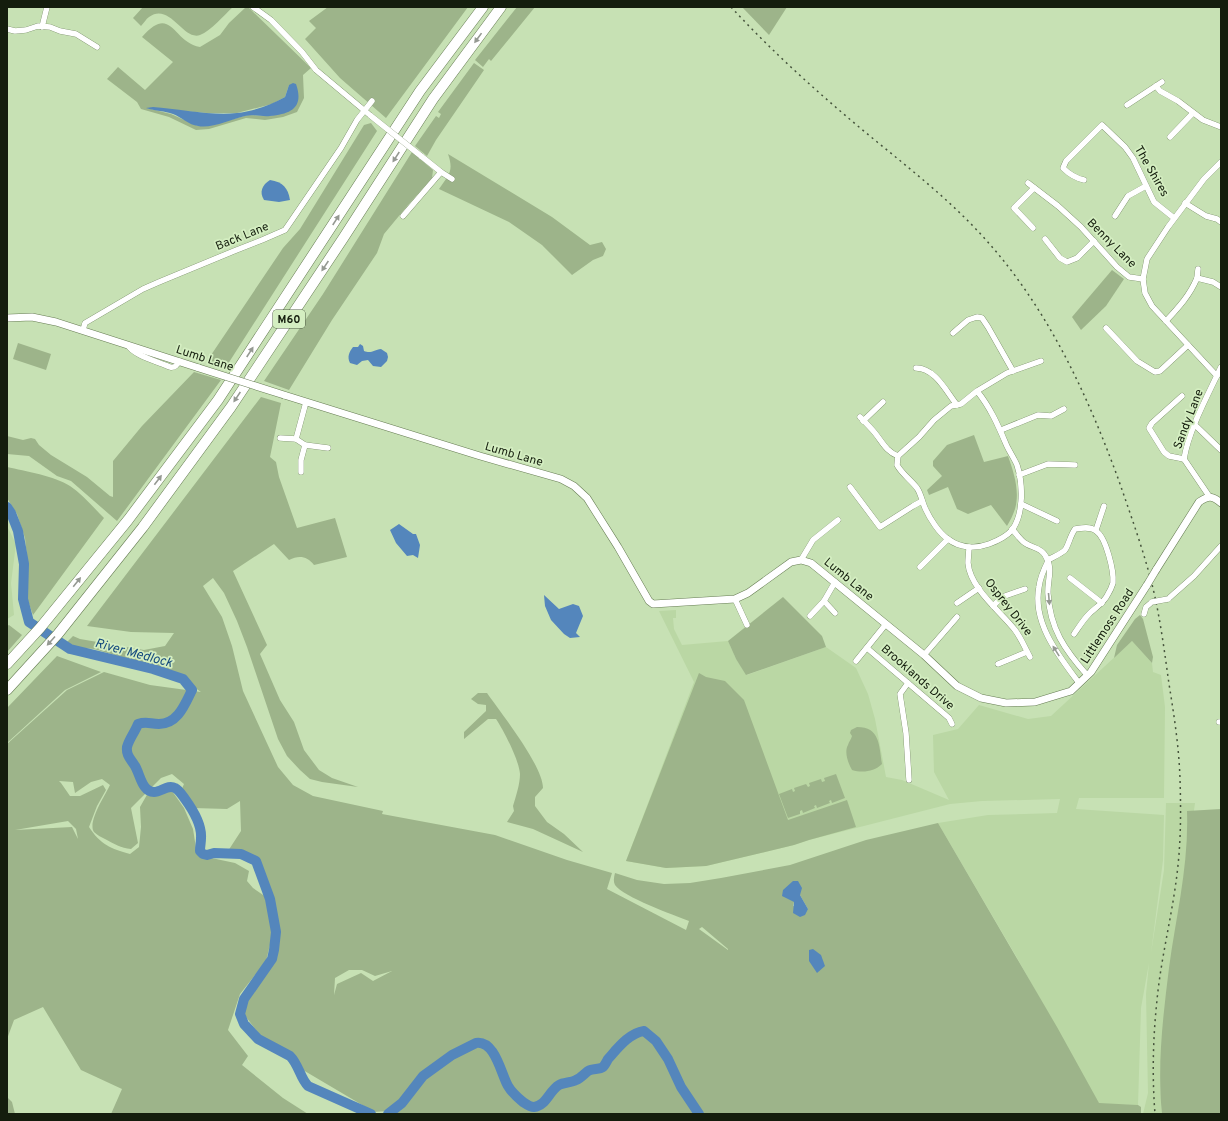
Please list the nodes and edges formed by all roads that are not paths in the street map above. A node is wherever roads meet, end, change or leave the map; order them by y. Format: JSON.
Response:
{"nodes":[{"id":1,"x":47,"y":7,"type":"edge"},
{"id":2,"x":253,"y":7,"type":"edge"},
{"id":3,"x":483,"y":7,"type":"edge"},
{"id":4,"x":501,"y":7,"type":"edge"},
{"id":5,"x":42,"y":26,"type":"junction"},
{"id":6,"x":7,"y":29,"type":"edge"},
{"id":7,"x":97,"y":47,"type":"dead end"},
{"id":8,"x":1162,"y":82,"type":"dead end"},
{"id":9,"x":1156,"y":86,"type":"junction"},
{"id":10,"x":372,"y":101,"type":"dead end"},
{"id":11,"x":1127,"y":105,"type":"dead end"},
{"id":12,"x":364,"y":110,"type":"junction"},
{"id":13,"x":1193,"y":112,"type":"junction"},
{"id":14,"x":1221,"y":126,"type":"edge"},
{"id":15,"x":1170,"y":137,"type":"dead end"},
{"id":16,"x":1221,"y":162,"type":"edge"},
{"id":17,"x":441,"y":172,"type":"junction"},
{"id":18,"x":452,"y":179,"type":"dead end"},
{"id":19,"x":1084,"y":180,"type":"dead end"},
{"id":20,"x":1028,"y":183,"type":"dead end"},
{"id":21,"x":1146,"y":186,"type":"junction"},
{"id":22,"x":1034,"y":188,"type":"junction"},
{"id":23,"x":1186,"y":203,"type":"junction"},
{"id":24,"x":1014,"y":208,"type":"junction"},
{"id":25,"x":1007,"y":210,"type":"dead end"},
{"id":26,"x":403,"y":216,"type":"dead end"},
{"id":27,"x":1116,"y":216,"type":"dead end"},
{"id":28,"x":1174,"y":218,"type":"junction"},
{"id":29,"x":1221,"y":222,"type":"edge"},
{"id":30,"x":1033,"y":228,"type":"dead end"},
{"id":31,"x":1045,"y":240,"type":"dead end"},
{"id":32,"x":1094,"y":241,"type":"junction"},
{"id":33,"x":1198,"y":269,"type":"dead end"},
{"id":34,"x":1197,"y":278,"type":"junction"},
{"id":35,"x":1143,"y":279,"type":"junction"},
{"id":36,"x":1221,"y":287,"type":"edge"},
{"id":37,"x":7,"y":318,"type":"edge"},
{"id":38,"x":1166,"y":321,"type":"junction"},
{"id":39,"x":1106,"y":328,"type":"dead end"},
{"id":40,"x":82,"y":330,"type":"junction"},
{"id":41,"x":953,"y":333,"type":"dead end"},
{"id":42,"x":1188,"y":344,"type":"junction"},
{"id":43,"x":1041,"y":361,"type":"dead end"},
{"id":44,"x":1221,"y":367,"type":"edge"},
{"id":45,"x":916,"y":368,"type":"dead end"},
{"id":46,"x":1013,"y":372,"type":"junction"},
{"id":47,"x":1217,"y":376,"type":"junction"},
{"id":48,"x":976,"y":391,"type":"junction"},
{"id":49,"x":1182,"y":396,"type":"dead end"},
{"id":50,"x":883,"y":402,"type":"dead end"},
{"id":51,"x":305,"y":405,"type":"junction"},
{"id":52,"x":954,"y":406,"type":"junction"},
{"id":53,"x":1064,"y":409,"type":"dead end"},
{"id":54,"x":1195,"y":425,"type":"junction"},
{"id":55,"x":1001,"y":430,"type":"junction"},
{"id":56,"x":280,"y":438,"type":"dead end"},
{"id":57,"x":296,"y":440,"type":"junction"},
{"id":58,"x":305,"y":444,"type":"junction"},
{"id":59,"x":328,"y":448,"type":"dead end"},
{"id":60,"x":1221,"y":450,"type":"edge"},
{"id":61,"x":898,"y":456,"type":"junction"},
{"id":62,"x":1184,"y":459,"type":"junction"},
{"id":63,"x":1075,"y":465,"type":"dead end"},
{"id":64,"x":301,"y":472,"type":"dead end"},
{"id":65,"x":1019,"y":475,"type":"junction"},
{"id":66,"x":850,"y":487,"type":"dead end"},
{"id":67,"x":1209,"y":496,"type":"junction"},
{"id":68,"x":922,"y":501,"type":"junction"},
{"id":69,"x":1221,"y":503,"type":"edge"},
{"id":70,"x":1021,"y":504,"type":"junction"},
{"id":71,"x":1104,"y":506,"type":"dead end"},
{"id":72,"x":838,"y":520,"type":"dead end"},
{"id":73,"x":1057,"y":521,"type":"dead end"},
{"id":74,"x":880,"y":527,"type":"junction"},
{"id":75,"x":1012,"y":529,"type":"junction"},
{"id":76,"x":1096,"y":530,"type":"junction"},
{"id":77,"x":874,"y":532,"type":"dead end"},
{"id":78,"x":948,"y":539,"type":"junction"},
{"id":79,"x":1221,"y":546,"type":"edge"},
{"id":80,"x":969,"y":547,"type":"junction"},
{"id":81,"x":801,"y":560,"type":"junction"},
{"id":82,"x":1048,"y":560,"type":"junction"},
{"id":83,"x":920,"y":567,"type":"dead end"},
{"id":84,"x":1070,"y":578,"type":"dead end"},
{"id":85,"x":835,"y":582,"type":"junction"},
{"id":86,"x":979,"y":588,"type":"junction"},
{"id":87,"x":1025,"y":589,"type":"dead end"},
{"id":88,"x":735,"y":599,"type":"junction"},
{"id":89,"x":824,"y":601,"type":"junction"},
{"id":90,"x":957,"y":603,"type":"dead end"},
{"id":91,"x":1102,"y":603,"type":"junction"},
{"id":92,"x":993,"y":606,"type":"junction"},
{"id":93,"x":835,"y":613,"type":"dead end"},
{"id":94,"x":1144,"y":614,"type":"dead end"},
{"id":95,"x":810,"y":616,"type":"dead end"},
{"id":96,"x":957,"y":617,"type":"dead end"},
{"id":97,"x":746,"y":624,"type":"dead end"},
{"id":98,"x":886,"y":624,"type":"junction"},
{"id":99,"x":1074,"y":634,"type":"dead end"},
{"id":100,"x":867,"y":648,"type":"junction"},
{"id":101,"x":924,"y":655,"type":"junction"},
{"id":102,"x":856,"y":660,"type":"dead end"},
{"id":103,"x":7,"y":664,"type":"edge"},
{"id":104,"x":998,"y":664,"type":"dead end"},
{"id":105,"x":1087,"y":675,"type":"junction"},
{"id":106,"x":908,"y":683,"type":"junction"},
{"id":107,"x":1079,"y":683,"type":"junction"},
{"id":108,"x":7,"y":690,"type":"edge"},
{"id":109,"x":952,"y":724,"type":"dead end"},
{"id":110,"x":909,"y":780,"type":"dead end"}],
"edges":[{"from":1,"to":5,"type":"street"},
{"from":2,"to":12,"type":"street"},
{"from":103,"to":3,"type":"highway","number":"M60","one_way":true},
{"from":4,"to":108,"type":"highway","number":"M60","one_way":true},
{"from":5,"to":6,"type":"street"},
{"from":5,"to":7,"type":"street"},
{"from":8,"to":9,"type":"street"},
{"from":9,"to":11,"type":"street"},
{"from":9,"to":13,"type":"street"},
{"from":10,"to":12,"type":"street","name":"Back Lane"},
{"from":12,"to":17,"type":"street","bridge":true},
{"from":12,"to":40,"type":"street","name":"Back Lane"},
{"from":13,"to":14,"type":"street"},
{"from":13,"to":15,"type":"street"},
{"from":16,"to":23,"type":"street"},
{"from":17,"to":18,"type":"street"},
{"from":17,"to":26,"type":"street"},
{"from":19,"to":21,"type":"street","name":"The Shires"},
{"from":20,"to":22,"type":"street","name":"Benny Lane"},
{"from":21,"to":27,"type":"street"},
{"from":21,"to":28,"type":"street","name":"The Shires"},
{"from":22,"to":24,"type":"street"},
{"from":22,"to":32,"type":"street","name":"Benny Lane"},
{"from":23,"to":28,"type":"street"},
{"from":23,"to":29,"type":"street"},
{"from":24,"to":25,"type":"street"},
{"from":24,"to":30,"type":"street"},
{"from":28,"to":35,"type":"street"},
{"from":31,"to":32,"type":"street"},
{"from":32,"to":35,"type":"street","name":"Benny Lane"},
{"from":33,"to":34,"type":"street"},
{"from":34,"to":36,"type":"street"},
{"from":34,"to":38,"type":"street"},
{"from":35,"to":38,"type":"street","name":"Benny Lane"},
{"from":37,"to":40,"type":"street","name":"Lumb Lane"},
{"from":38,"to":42,"type":"street","name":"Benny Lane"},
{"from":39,"to":42,"type":"street"},
{"from":40,"to":51,"type":"street","name":"Lumb Lane","bridge":true},
{"from":41,"to":46,"type":"street"},
{"from":42,"to":47,"type":"street","name":"Benny Lane"},
{"from":43,"to":46,"type":"street"},
{"from":44,"to":47,"type":"street","name":"Sandy Lane"},
{"from":45,"to":52,"type":"street"},
{"from":46,"to":48,"type":"street"},
{"from":47,"to":54,"type":"street","name":"Sandy Lane"},
{"from":48,"to":52,"type":"street"},
{"from":48,"to":55,"type":"street"},
{"from":49,"to":62,"type":"street"},
{"from":50,"to":61,"type":"street"},
{"from":51,"to":57,"type":"street"},
{"from":51,"to":88,"type":"street","name":"Lumb Lane"},
{"from":52,"to":61,"type":"street"},
{"from":53,"to":55,"type":"street"},
{"from":54,"to":60,"type":"street"},
{"from":54,"to":62,"type":"street","name":"Sandy Lane"},
{"from":55,"to":65,"type":"street"},
{"from":56,"to":57,"type":"street"},
{"from":57,"to":58,"type":"street"},
{"from":58,"to":59,"type":"street"},
{"from":58,"to":64,"type":"street"},
{"from":61,"to":68,"type":"street"},
{"from":62,"to":67,"type":"street","name":"Sandy Lane"},
{"from":63,"to":65,"type":"street"},
{"from":65,"to":70,"type":"street"},
{"from":66,"to":74,"type":"street"},
{"from":67,"to":69,"type":"street"},
{"from":67,"to":105,"type":"street","name":"Littlemoss Road","bridge":true},
{"from":68,"to":74,"type":"street"},
{"from":68,"to":78,"type":"street"},
{"from":70,"to":73,"type":"street"},
{"from":70,"to":75,"type":"street"},
{"from":71,"to":76,"type":"street"},
{"from":72,"to":81,"type":"street"},
{"from":74,"to":77,"type":"street"},
{"from":75,"to":80,"type":"street"},
{"from":75,"to":82,"type":"street"},
{"from":76,"to":82,"type":"street"},
{"from":76,"to":91,"type":"street"},
{"from":78,"to":80,"type":"street"},
{"from":78,"to":83,"type":"street"},
{"from":79,"to":94,"type":"street","bridge":true},
{"from":80,"to":86,"type":"street","name":"Osprey Drive"},
{"from":81,"to":85,"type":"street","name":"Lumb Lane"},
{"from":81,"to":88,"type":"street","name":"Lumb Lane"},
{"from":82,"to":105,"type":"street","one_way":true},
{"from":107,"to":82,"type":"street","one_way":true},
{"from":84,"to":91,"type":"street"},
{"from":85,"to":89,"type":"street"},
{"from":85,"to":98,"type":"street","name":"Lumb Lane"},
{"from":86,"to":90,"type":"street"},
{"from":86,"to":92,"type":"street","name":"Osprey Drive"},
{"from":87,"to":92,"type":"street"},
{"from":88,"to":97,"type":"street"},
{"from":89,"to":93,"type":"street"},
{"from":89,"to":95,"type":"street"},
{"from":91,"to":99,"type":"street"},
{"from":92,"to":104,"type":"street","name":"Osprey Drive"},
{"from":96,"to":101,"type":"street"},
{"from":98,"to":100,"type":"street"},
{"from":98,"to":101,"type":"street","name":"Lumb Lane"},
{"from":100,"to":102,"type":"street"},
{"from":100,"to":106,"type":"street","name":"Brooklands Drive"},
{"from":101,"to":107,"type":"street","name":"Littlemoss Road"},
{"from":105,"to":107,"type":"street","name":"Littlemoss Road"},
{"from":106,"to":109,"type":"street","name":"Brooklands Drive"},
{"from":106,"to":110,"type":"street"}]}
